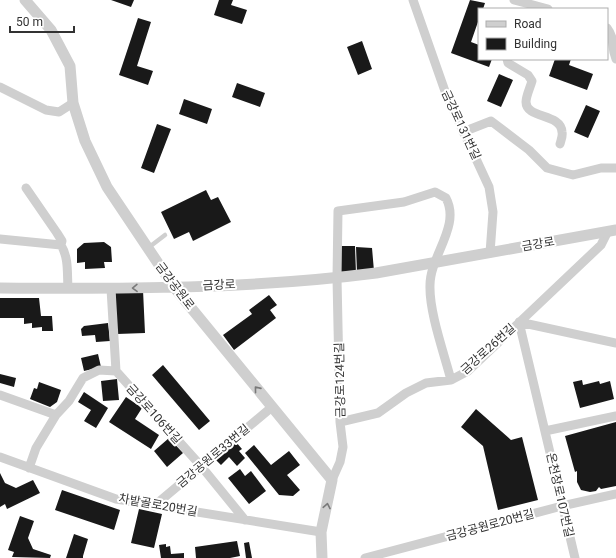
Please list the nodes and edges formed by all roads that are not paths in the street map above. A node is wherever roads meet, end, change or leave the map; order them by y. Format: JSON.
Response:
{"nodes":[{"id":1,"x":25,"y":0,"type":"edge"},
{"id":2,"x":413,"y":0,"type":"edge"},
{"id":3,"x":514,"y":0,"type":"edge"},
{"id":4,"x":522,"y":6,"type":"edge"},
{"id":5,"x":539,"y":8,"type":"edge"},
{"id":6,"x":608,"y":29,"type":"edge"},
{"id":7,"x":616,"y":59,"type":"edge"},
{"id":8,"x":507,"y":60,"type":"edge"},
{"id":9,"x":0,"y":87,"type":"edge"},
{"id":10,"x":73,"y":103,"type":"junction"},
{"id":11,"x":464,"y":132,"type":"junction"},
{"id":12,"x":560,"y":144,"type":"dead end"},
{"id":13,"x":616,"y":168,"type":"edge"},
{"id":14,"x":26,"y":188,"type":"dead end"},
{"id":15,"x":612,"y":230,"type":"edge"},
{"id":16,"x":165,"y":235,"type":"dead end"},
{"id":17,"x":0,"y":239,"type":"edge"},
{"id":18,"x":62,"y":246,"type":"junction"},
{"id":19,"x":148,"y":248,"type":"junction"},
{"id":20,"x":490,"y":252,"type":"junction"},
{"id":21,"x":436,"y":262,"type":"junction"},
{"id":22,"x":337,"y":278,"type":"junction"},
{"id":23,"x":174,"y":287,"type":"junction"},
{"id":24,"x":0,"y":288,"type":"edge"},
{"id":25,"x":68,"y":288,"type":"junction"},
{"id":26,"x":111,"y":289,"type":"junction"},
{"id":27,"x":519,"y":322,"type":"junction"},
{"id":28,"x":616,"y":343,"type":"edge"},
{"id":29,"x":116,"y":371,"type":"junction"},
{"id":30,"x":451,"y":380,"type":"junction"},
{"id":31,"x":0,"y":395,"type":"edge"},
{"id":32,"x":272,"y":407,"type":"junction"},
{"id":33,"x":56,"y":415,"type":"junction"},
{"id":34,"x":616,"y":416,"type":"edge"},
{"id":35,"x":340,"y":422,"type":"junction"},
{"id":36,"x":545,"y":431,"type":"junction"},
{"id":37,"x":0,"y":457,"type":"edge"},
{"id":38,"x":201,"y":466,"type":"junction"},
{"id":39,"x":29,"y":468,"type":"junction"},
{"id":40,"x":332,"y":480,"type":"junction"},
{"id":41,"x":616,"y":494,"type":"edge"},
{"id":42,"x":154,"y":506,"type":"junction"},
{"id":43,"x":562,"y":506,"type":"junction"},
{"id":44,"x":245,"y":520,"type":"junction"},
{"id":45,"x":322,"y":532,"type":"junction"},
{"id":46,"x":322,"y":558,"type":"edge"},
{"id":47,"x":364,"y":558,"type":"edge"},
{"id":48,"x":575,"y":558,"type":"edge"}],
"edges":[{"from":1,"to":10,"type":"street","name":"금강공원로"},
{"from":2,"to":11,"type":"street","name":"금강로131번길"},
{"from":3,"to":4,"type":"street"},
{"from":4,"to":5,"type":"street"},
{"from":6,"to":7,"type":"street"},
{"from":8,"to":12,"type":"street"},
{"from":9,"to":10,"type":"street"},
{"from":10,"to":19,"type":"street","name":"금강공원로"},
{"from":11,"to":13,"type":"street"},
{"from":11,"to":20,"type":"street","name":"금강로131번길"},
{"from":14,"to":18,"type":"street"},
{"from":15,"to":20,"type":"street","name":"금강로"},
{"from":15,"to":27,"type":"street","name":"금강로26번길"},
{"from":16,"to":19,"type":"lane"},
{"from":17,"to":18,"type":"street"},
{"from":18,"to":25,"type":"street"},
{"from":19,"to":23,"type":"street","name":"금강공원로"},
{"from":20,"to":21,"type":"street","name":"금강로"},
{"from":21,"to":22,"type":"street","name":"금강로"},
{"from":21,"to":22,"type":"street","name":"금강로124번길"},
{"from":21,"to":30,"type":"street"},
{"from":22,"to":23,"type":"street","name":"금강로"},
{"from":22,"to":35,"type":"street","name":"금강로124번길"},
{"from":23,"to":26,"type":"street","name":"금강로","one_way":true},
{"from":32,"to":23,"type":"street","name":"금강공원로","one_way":true},
{"from":24,"to":25,"type":"street","name":"금강로"},
{"from":25,"to":26,"type":"street","name":"금강로"},
{"from":26,"to":29,"type":"street"},
{"from":27,"to":28,"type":"street"},
{"from":27,"to":30,"type":"street","name":"금강로26번길"},
{"from":27,"to":36,"type":"street","name":"온천장로107번길"},
{"from":29,"to":33,"type":"street"},
{"from":29,"to":38,"type":"street","name":"금강로106번길"},
{"from":30,"to":35,"type":"street","name":"금강로26번길"},
{"from":31,"to":33,"type":"street"},
{"from":32,"to":38,"type":"street","name":"금강공원로33번길"},
{"from":32,"to":40,"type":"street","name":"금강공원로"},
{"from":33,"to":39,"type":"street"},
{"from":34,"to":36,"type":"street"},
{"from":35,"to":40,"type":"street","name":"금강로124번길"},
{"from":36,"to":43,"type":"street","name":"온천장로107번길"},
{"from":37,"to":39,"type":"street","name":"차밭골로20번길"},
{"from":38,"to":42,"type":"street","name":"금강공원로33번길"},
{"from":38,"to":44,"type":"street","name":"금강로106번길"},
{"from":39,"to":42,"type":"street","name":"차밭골로20번길"},
{"from":45,"to":40,"type":"street","one_way":true},
{"from":41,"to":43,"type":"street","name":"금강공원로20번길"},
{"from":42,"to":44,"type":"street","name":"차밭골로20번길"},
{"from":43,"to":47,"type":"street","name":"금강공원로20번길"},
{"from":43,"to":48,"type":"street","name":"온천장로107번길"},
{"from":44,"to":45,"type":"street","name":"차밭골로20번길"},
{"from":45,"to":46,"type":"street"}]}
